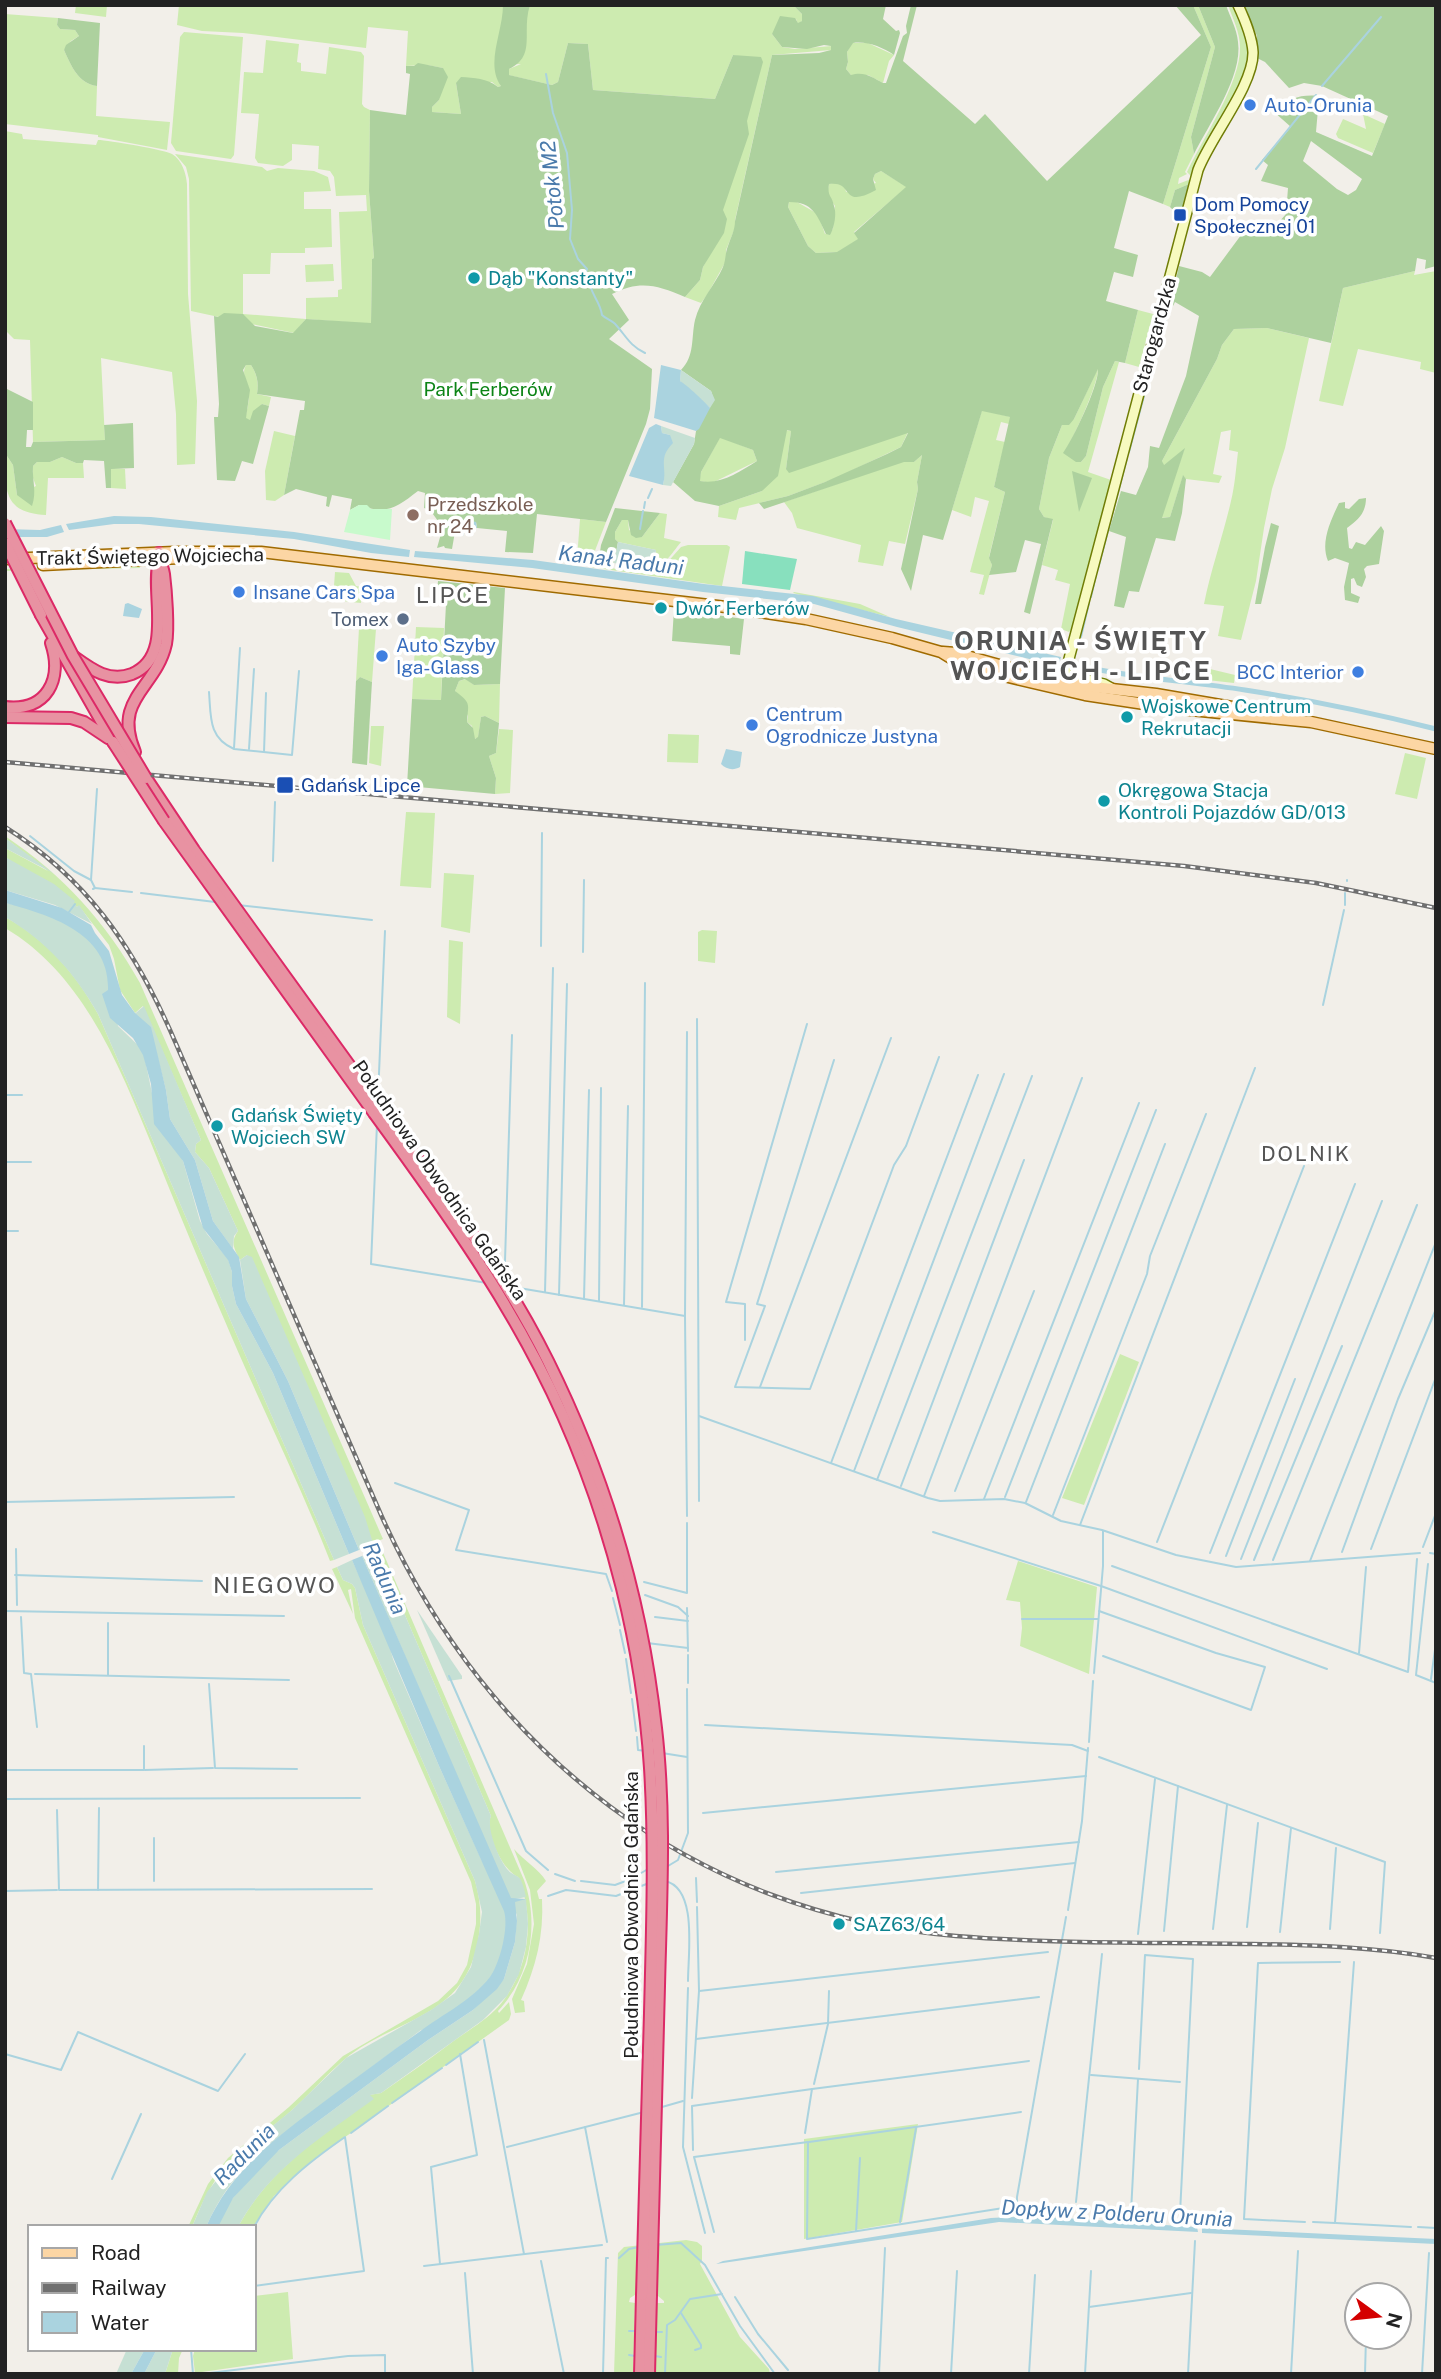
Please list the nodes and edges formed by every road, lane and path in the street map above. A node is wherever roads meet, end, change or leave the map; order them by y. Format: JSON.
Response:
{"nodes":[{"id":1,"x":1238,"y":5,"type":"edge"},
{"id":2,"x":5,"y":523,"type":"edge"},
{"id":3,"x":5,"y":543,"type":"edge"},
{"id":4,"x":159,"y":556,"type":"junction"},
{"id":5,"x":5,"y":559,"type":"edge"},
{"id":6,"x":5,"y":566,"type":"edge"},
{"id":7,"x":160,"y":587,"type":"junction"},
{"id":8,"x":41,"y":615,"type":"junction"},
{"id":9,"x":941,"y":652,"type":"junction"},
{"id":10,"x":73,"y":656,"type":"junction"},
{"id":11,"x":1014,"y":670,"type":"junction"},
{"id":12,"x":1065,"y":674,"type":"junction"},
{"id":13,"x":1000,"y":675,"type":"junction"},
{"id":14,"x":1114,"y":690,"type":"junction"},
{"id":15,"x":1123,"y":701,"type":"junction"},
{"id":16,"x":5,"y":707,"type":"edge"},
{"id":17,"x":5,"y":717,"type":"edge"},
{"id":18,"x":1292,"y":719,"type":"junction"},
{"id":19,"x":113,"y":741,"type":"junction"},
{"id":20,"x":1436,"y":749,"type":"edge"},
{"id":21,"x":146,"y":778,"type":"junction"},
{"id":22,"x":647,"y":2295,"type":"junction"},
{"id":23,"x":640,"y":2374,"type":"edge"},
{"id":24,"x":649,"y":2374,"type":"edge"}],
"edges":[{"from":1,"to":12,"type":"main road","name":"Starogardzka"},
{"from":2,"to":10,"type":"highway","bridge":true},
{"from":3,"to":8,"type":"highway","name":"Południowa Obwodnica Gdańska","bridge":true},
{"from":4,"to":5,"type":"main road","name":"Trakt Świętego Wojciecha"},
{"from":4,"to":6,"type":"main road","name":"Trakt Świętego Wojciecha"},
{"from":4,"to":7,"type":"highway"},
{"from":4,"to":9,"type":"main road","name":"Trakt Świętego Wojciecha"},
{"from":7,"to":10,"type":"highway"},
{"from":7,"to":21,"type":"highway","bridge":true},
{"from":8,"to":16,"type":"highway"},
{"from":8,"to":19,"type":"highway","name":"Południowa Obwodnica Gdańska"},
{"from":9,"to":11,"type":"main road","name":"Trakt Świętego Wojciecha"},
{"from":9,"to":13,"type":"main road","name":"Trakt Świętego Wojciecha"},
{"from":10,"to":21,"type":"highway","bridge":true},
{"from":11,"to":12,"type":"main road"},
{"from":11,"to":13,"type":"main road"},
{"from":11,"to":14,"type":"main road","name":"Trakt Świętego Wojciecha"},
{"from":12,"to":14,"type":"main road"},
{"from":13,"to":15,"type":"main road","name":"Trakt Świętego Wojciecha"},
{"from":14,"to":15,"type":"main road"},
{"from":14,"to":18,"type":"main road","name":"Trakt Świętego Wojciecha"},
{"from":15,"to":18,"type":"main road","name":"Trakt Świętego Wojciecha"},
{"from":17,"to":19,"type":"highway"},
{"from":18,"to":20,"type":"main road","name":"Trakt Świętego Wojciecha"},
{"from":19,"to":22,"type":"highway","name":"Południowa Obwodnica Gdańska","bridge":true},
{"from":21,"to":22,"type":"highway","name":"Południowa Obwodnica Gdańska","bridge":true},
{"from":22,"to":23,"type":"highway","name":"Południowa Obwodnica Gdańska"},
{"from":22,"to":24,"type":"highway","name":"Południowa Obwodnica Gdańska"}]}
